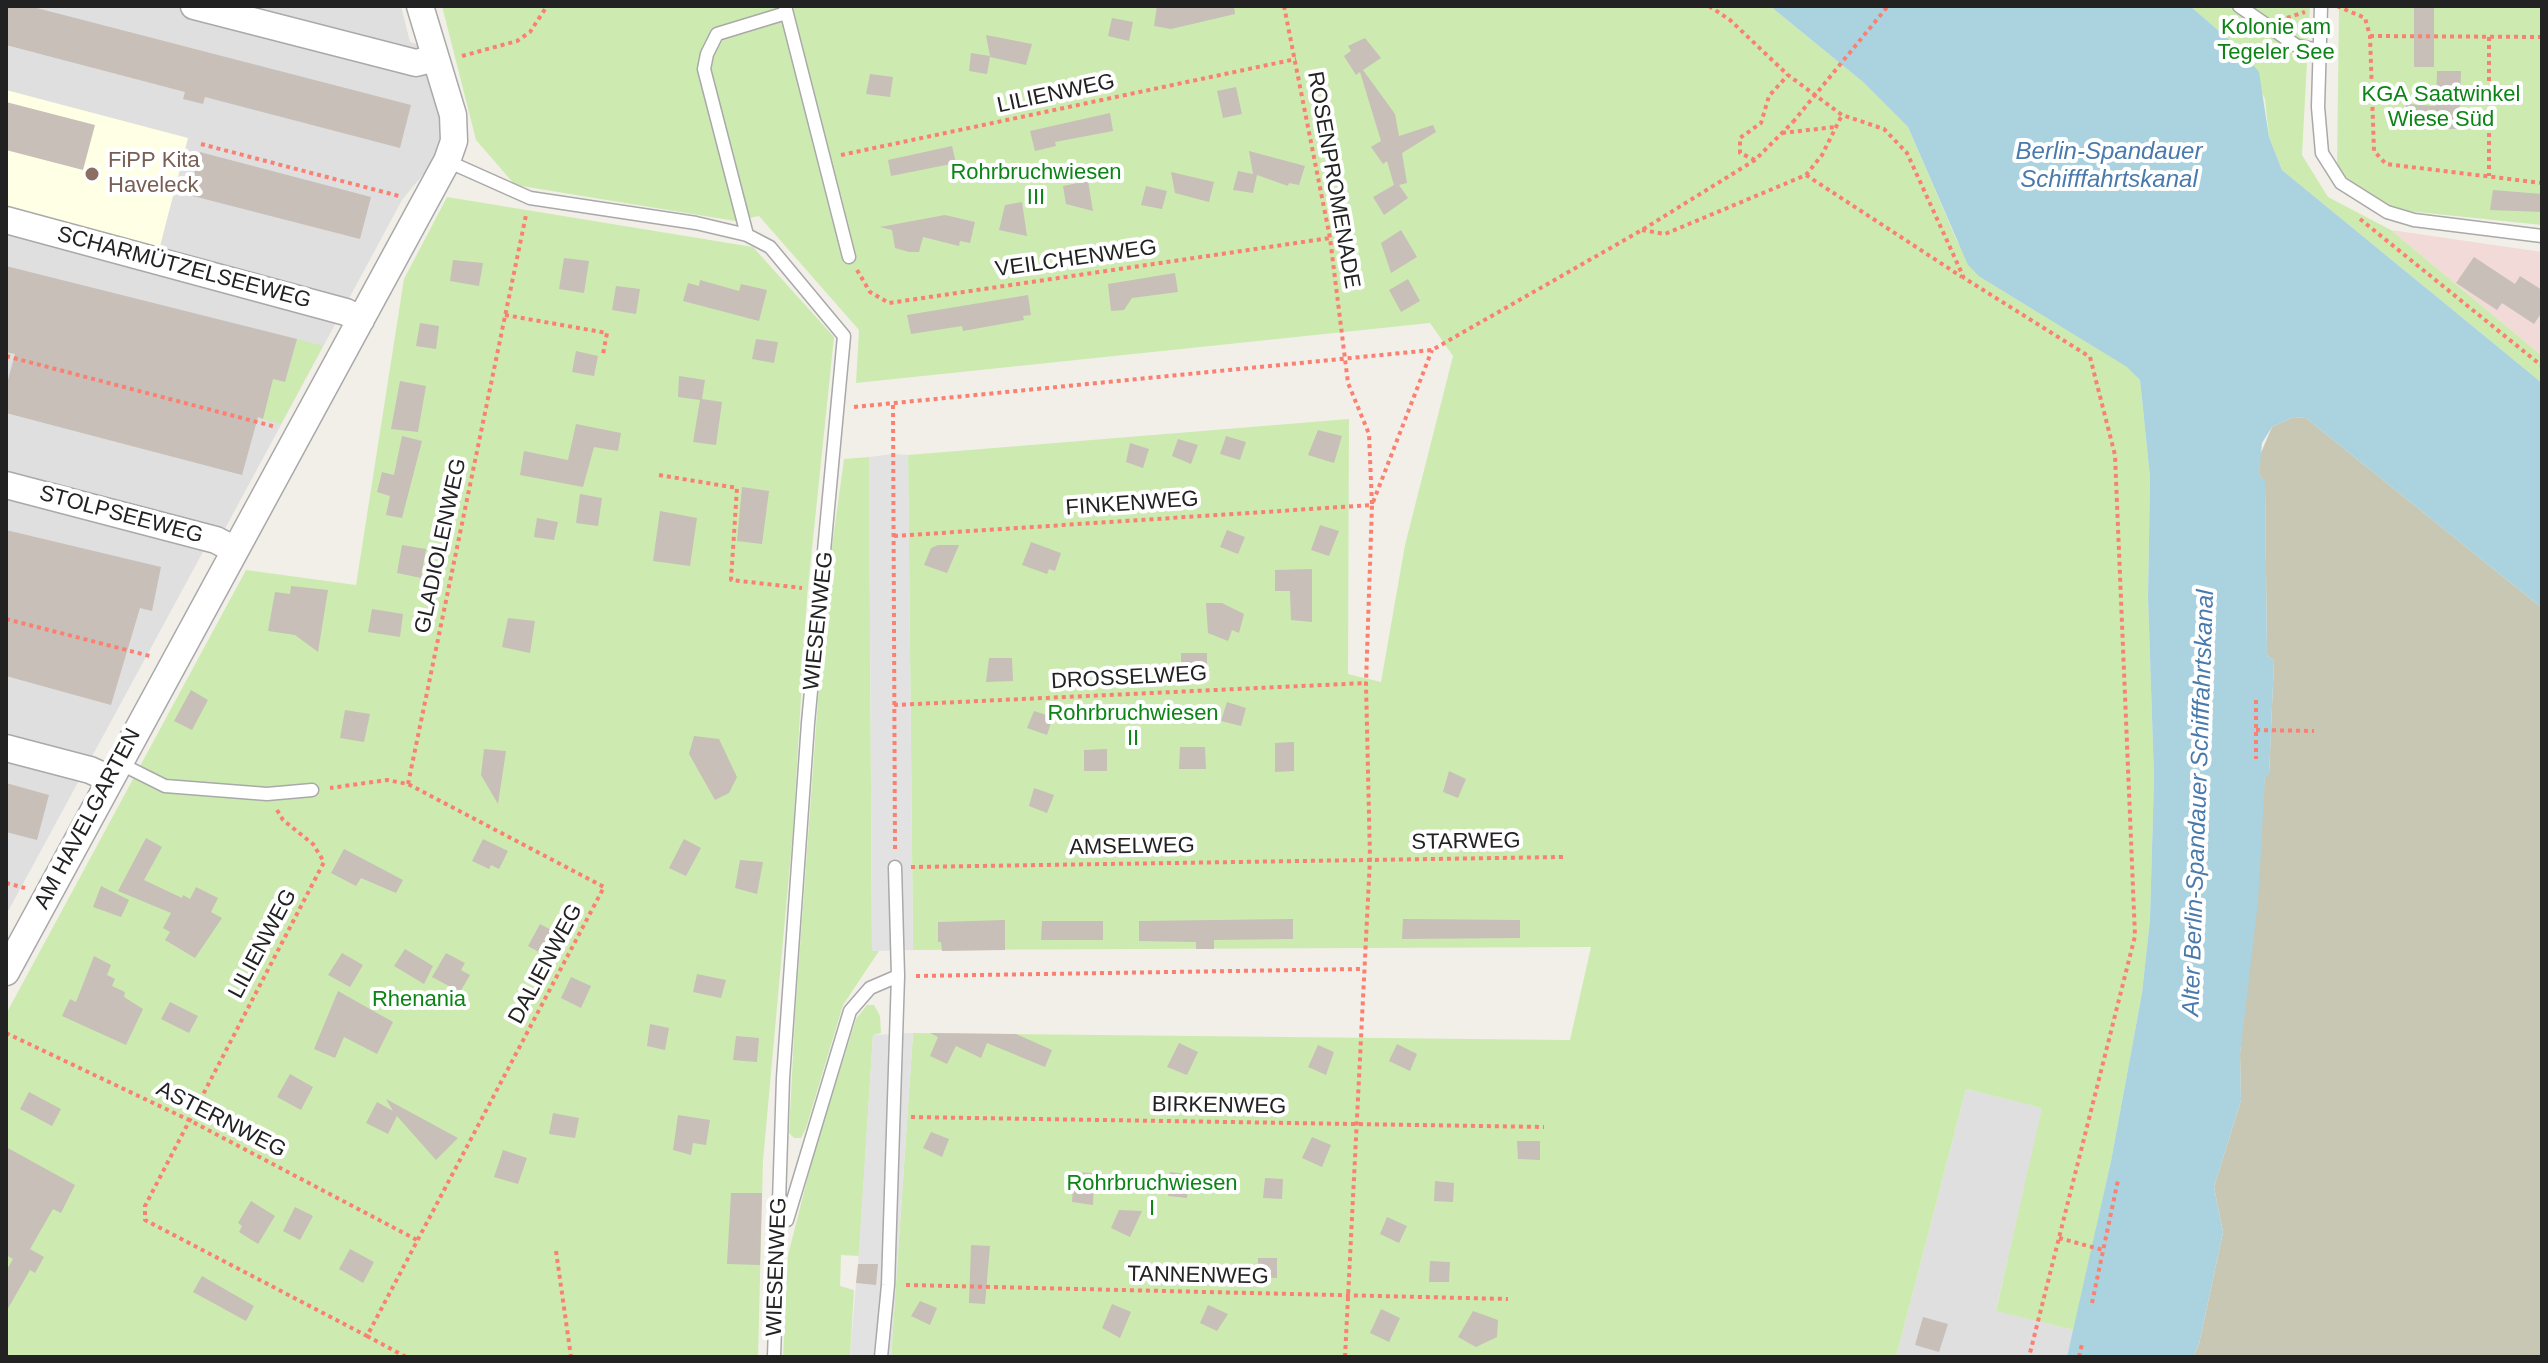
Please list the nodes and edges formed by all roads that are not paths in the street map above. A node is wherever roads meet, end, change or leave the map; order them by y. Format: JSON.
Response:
{"nodes":[{"id":1,"x":194,"y":6,"type":"edge"},
{"id":2,"x":420,"y":6,"type":"edge"},
{"id":3,"x":2239,"y":6,"type":"edge"},
{"id":4,"x":2321,"y":6,"type":"edge"},
{"id":5,"x":786,"y":9,"type":"edge"},
{"id":6,"x":2319,"y":50,"type":"junction"},
{"id":7,"x":435,"y":58,"type":"junction"},
{"id":8,"x":447,"y":161,"type":"junction"},
{"id":9,"x":6,"y":220,"type":"edge"},
{"id":10,"x":747,"y":235,"type":"junction"},
{"id":11,"x":2542,"y":236,"type":"edge"},
{"id":12,"x":849,"y":257,"type":"road end"},
{"id":13,"x":361,"y":320,"type":"junction"},
{"id":14,"x":6,"y":485,"type":"edge"},
{"id":15,"x":235,"y":550,"type":"junction"},
{"id":16,"x":6,"y":748,"type":"edge"},
{"id":17,"x":114,"y":771,"type":"junction"},
{"id":18,"x":312,"y":790,"type":"road end"},
{"id":19,"x":895,"y":867,"type":"road end"},
{"id":20,"x":6,"y":972,"type":"edge"},
{"id":21,"x":898,"y":976,"type":"junction"},
{"id":22,"x":779,"y":1221,"type":"junction"},
{"id":23,"x":774,"y":1357,"type":"edge"},
{"id":24,"x":881,"y":1357,"type":"edge"}],
"edges":[{"from":1,"to":7,"type":"street"},
{"from":2,"to":7,"type":"street","name":"AM HAVELGARTEN"},
{"from":3,"to":6,"type":"lane"},
{"from":4,"to":6,"type":"lane"},
{"from":5,"to":10,"type":"lane"},
{"from":5,"to":12,"type":"lane"},
{"from":6,"to":11,"type":"lane"},
{"from":7,"to":8,"type":"street","name":"AM HAVELGARTEN"},
{"from":8,"to":10,"type":"lane","name":"WIESENWEG"},
{"from":8,"to":13,"type":"street","name":"AM HAVELGARTEN"},
{"from":9,"to":13,"type":"street","name":"SCHARMÜTZELSEEWEG"},
{"from":10,"to":22,"type":"lane","name":"WIESENWEG"},
{"from":13,"to":15,"type":"street","name":"AM HAVELGARTEN"},
{"from":14,"to":15,"type":"street","name":"STOLPSEEWEG"},
{"from":15,"to":17,"type":"street","name":"AM HAVELGARTEN"},
{"from":16,"to":17,"type":"street"},
{"from":17,"to":18,"type":"lane"},
{"from":17,"to":20,"type":"street","name":"AM HAVELGARTEN"},
{"from":19,"to":21,"type":"lane"},
{"from":21,"to":22,"type":"lane"},
{"from":21,"to":24,"type":"lane"},
{"from":22,"to":23,"type":"lane","name":"WIESENWEG"}]}
